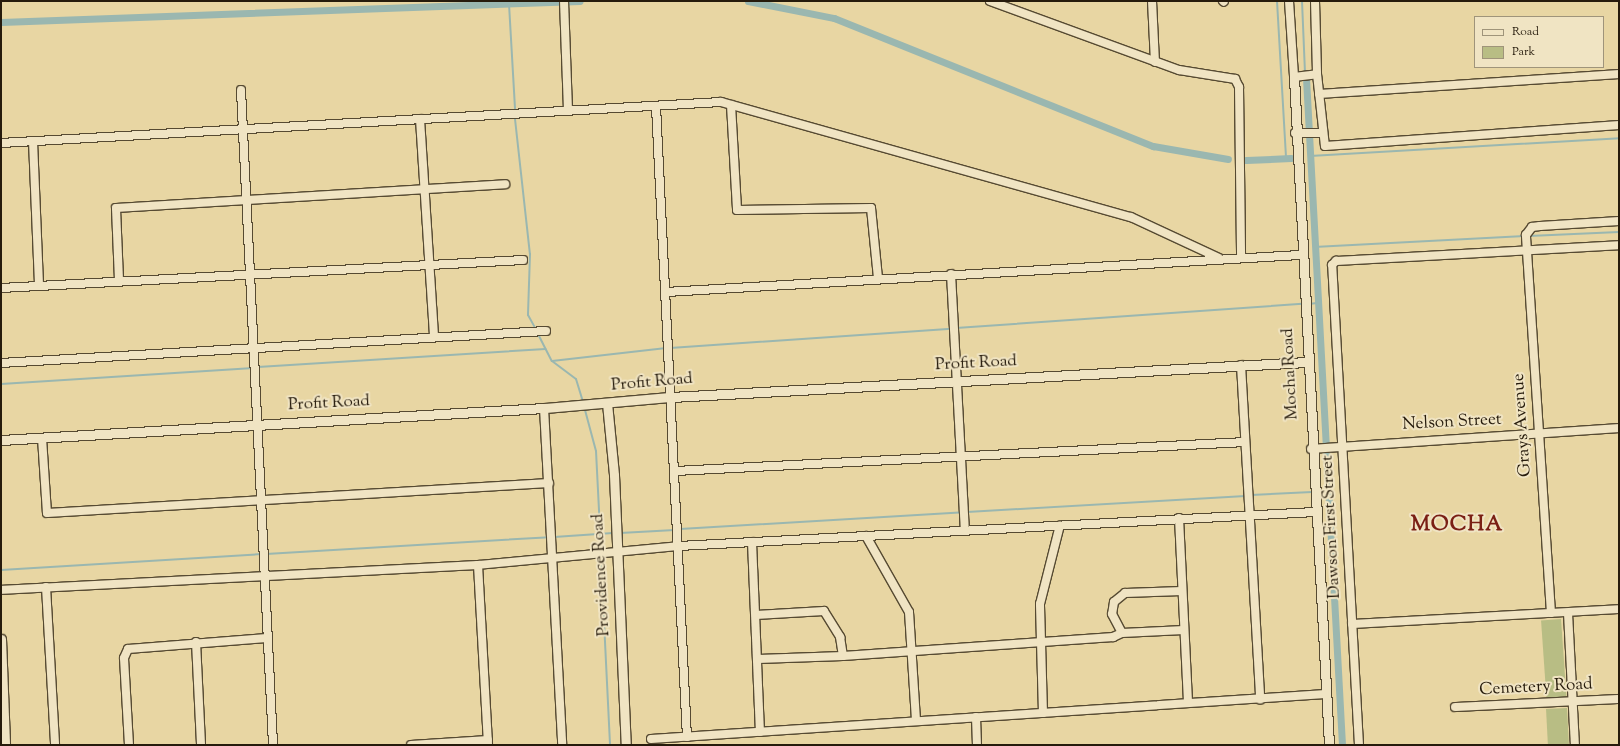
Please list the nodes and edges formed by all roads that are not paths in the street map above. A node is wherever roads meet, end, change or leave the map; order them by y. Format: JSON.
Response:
{"nodes":[{"id":1,"x":564,"y":1,"type":"edge"},
{"id":2,"x":990,"y":1,"type":"edge"},
{"id":3,"x":1152,"y":1,"type":"edge"},
{"id":4,"x":1289,"y":1,"type":"edge"},
{"id":5,"x":1315,"y":1,"type":"edge"},
{"id":6,"x":1155,"y":62,"type":"junction"},
{"id":7,"x":1317,"y":74,"type":"junction"},
{"id":8,"x":1619,"y":74,"type":"edge"},
{"id":9,"x":1294,"y":77,"type":"junction"},
{"id":10,"x":241,"y":90,"type":"dead end"},
{"id":11,"x":1319,"y":94,"type":"junction"},
{"id":12,"x":731,"y":105,"type":"junction"},
{"id":13,"x":656,"y":106,"type":"junction"},
{"id":14,"x":568,"y":111,"type":"junction"},
{"id":15,"x":420,"y":119,"type":"junction"},
{"id":16,"x":1619,"y":125,"type":"edge"},
{"id":17,"x":243,"y":129,"type":"junction"},
{"id":18,"x":1298,"y":133,"type":"junction"},
{"id":19,"x":1321,"y":133,"type":"junction"},
{"id":20,"x":33,"y":141,"type":"junction"},
{"id":21,"x":1,"y":143,"type":"edge"},
{"id":22,"x":505,"y":184,"type":"dead end"},
{"id":23,"x":425,"y":190,"type":"junction"},
{"id":24,"x":246,"y":199,"type":"junction"},
{"id":25,"x":1619,"y":222,"type":"edge"},
{"id":26,"x":1619,"y":245,"type":"edge"},
{"id":27,"x":1528,"y":251,"type":"junction"},
{"id":28,"x":1300,"y":255,"type":"junction"},
{"id":29,"x":1241,"y":257,"type":"junction"},
{"id":30,"x":1219,"y":258,"type":"junction"},
{"id":31,"x":523,"y":260,"type":"dead end"},
{"id":32,"x":430,"y":266,"type":"junction"},
{"id":33,"x":951,"y":274,"type":"junction"},
{"id":34,"x":249,"y":275,"type":"junction"},
{"id":35,"x":878,"y":278,"type":"junction"},
{"id":36,"x":119,"y":280,"type":"junction"},
{"id":37,"x":39,"y":285,"type":"junction"},
{"id":38,"x":1,"y":288,"type":"edge"},
{"id":39,"x":666,"y":292,"type":"junction"},
{"id":40,"x":546,"y":331,"type":"dead end"},
{"id":41,"x":434,"y":337,"type":"junction"},
{"id":42,"x":254,"y":349,"type":"junction"},
{"id":43,"x":1306,"y":362,"type":"junction"},
{"id":44,"x":1,"y":363,"type":"edge"},
{"id":45,"x":1241,"y":365,"type":"junction"},
{"id":46,"x":958,"y":381,"type":"junction"},
{"id":47,"x":671,"y":397,"type":"junction"},
{"id":48,"x":607,"y":403,"type":"junction"},
{"id":49,"x":544,"y":408,"type":"junction"},
{"id":50,"x":257,"y":425,"type":"junction"},
{"id":51,"x":1619,"y":428,"type":"edge"},
{"id":52,"x":1538,"y":433,"type":"junction"},
{"id":53,"x":42,"y":438,"type":"junction"},
{"id":54,"x":1,"y":440,"type":"edge"},
{"id":55,"x":1245,"y":442,"type":"junction"},
{"id":56,"x":1338,"y":445,"type":"junction"},
{"id":57,"x":1314,"y":448,"type":"junction"},
{"id":58,"x":961,"y":456,"type":"junction"},
{"id":59,"x":675,"y":471,"type":"junction"},
{"id":60,"x":549,"y":483,"type":"junction"},
{"id":61,"x":260,"y":501,"type":"junction"},
{"id":62,"x":1314,"y":512,"type":"junction"},
{"id":63,"x":1249,"y":516,"type":"junction"},
{"id":64,"x":1179,"y":518,"type":"junction"},
{"id":65,"x":1060,"y":525,"type":"junction"},
{"id":66,"x":965,"y":530,"type":"junction"},
{"id":67,"x":866,"y":536,"type":"junction"},
{"id":68,"x":752,"y":542,"type":"junction"},
{"id":69,"x":679,"y":546,"type":"junction"},
{"id":70,"x":617,"y":554,"type":"junction"},
{"id":71,"x":552,"y":560,"type":"junction"},
{"id":72,"x":478,"y":565,"type":"junction"},
{"id":73,"x":263,"y":576,"type":"junction"},
{"id":74,"x":46,"y":587,"type":"junction"},
{"id":75,"x":1,"y":590,"type":"edge"},
{"id":76,"x":1182,"y":591,"type":"junction"},
{"id":77,"x":1619,"y":609,"type":"edge"},
{"id":78,"x":1551,"y":613,"type":"junction"},
{"id":79,"x":1568,"y":613,"type":"junction"},
{"id":80,"x":756,"y":615,"type":"junction"},
{"id":81,"x":1352,"y":624,"type":"junction"},
{"id":82,"x":1184,"y":630,"type":"junction"},
{"id":83,"x":1122,"y":633,"type":"junction"},
{"id":84,"x":267,"y":638,"type":"junction"},
{"id":85,"x":1,"y":639,"type":"edge"},
{"id":86,"x":196,"y":642,"type":"junction"},
{"id":87,"x":1039,"y":642,"type":"junction"},
{"id":88,"x":912,"y":650,"type":"junction"},
{"id":89,"x":843,"y":656,"type":"junction"},
{"id":90,"x":758,"y":659,"type":"junction"},
{"id":91,"x":1326,"y":694,"type":"junction"},
{"id":92,"x":1260,"y":699,"type":"junction"},
{"id":93,"x":1619,"y":699,"type":"edge"},
{"id":94,"x":1188,"y":702,"type":"junction"},
{"id":95,"x":1572,"y":702,"type":"junction"},
{"id":96,"x":1455,"y":707,"type":"dead end"},
{"id":97,"x":1043,"y":713,"type":"junction"},
{"id":98,"x":976,"y":717,"type":"junction"},
{"id":99,"x":916,"y":721,"type":"junction"},
{"id":100,"x":760,"y":732,"type":"junction"},
{"id":101,"x":687,"y":737,"type":"junction"},
{"id":102,"x":650,"y":739,"type":"dead end"},
{"id":103,"x":488,"y":742,"type":"edge"},
{"id":104,"x":5,"y":745,"type":"edge"},
{"id":105,"x":55,"y":745,"type":"edge"},
{"id":106,"x":129,"y":745,"type":"edge"},
{"id":107,"x":201,"y":745,"type":"edge"},
{"id":108,"x":273,"y":745,"type":"edge"},
{"id":109,"x":411,"y":745,"type":"edge"},
{"id":110,"x":562,"y":745,"type":"edge"},
{"id":111,"x":626,"y":745,"type":"edge"},
{"id":112,"x":976,"y":745,"type":"edge"},
{"id":113,"x":1329,"y":745,"type":"edge"},
{"id":114,"x":1359,"y":745,"type":"edge"},
{"id":115,"x":1575,"y":745,"type":"edge"}],
"edges":[{"from":1,"to":14,"type":"street"},
{"from":2,"to":6,"type":"street"},
{"from":3,"to":6,"type":"street"},
{"from":4,"to":9,"type":"street","name":"Mocha Road"},
{"from":5,"to":7,"type":"street"},
{"from":6,"to":29,"type":"street"},
{"from":7,"to":9,"type":"street"},
{"from":7,"to":11,"type":"street"},
{"from":8,"to":11,"type":"street"},
{"from":9,"to":18,"type":"street","name":"Mocha Road"},
{"from":10,"to":17,"type":"street"},
{"from":11,"to":19,"type":"street"},
{"from":12,"to":13,"type":"street"},
{"from":12,"to":30,"type":"street"},
{"from":12,"to":35,"type":"street"},
{"from":13,"to":14,"type":"street"},
{"from":13,"to":39,"type":"street"},
{"from":14,"to":15,"type":"street"},
{"from":15,"to":17,"type":"street"},
{"from":15,"to":23,"type":"street"},
{"from":16,"to":19,"type":"street"},
{"from":17,"to":20,"type":"street"},
{"from":17,"to":24,"type":"street"},
{"from":18,"to":19,"type":"street"},
{"from":18,"to":28,"type":"street","name":"Mocha Road"},
{"from":20,"to":21,"type":"street"},
{"from":20,"to":37,"type":"street"},
{"from":22,"to":23,"type":"street"},
{"from":23,"to":24,"type":"street"},
{"from":23,"to":32,"type":"street"},
{"from":24,"to":34,"type":"street"},
{"from":24,"to":36,"type":"street"},
{"from":25,"to":27,"type":"street","name":"Grays Avenue"},
{"from":26,"to":27,"type":"street","name":"Dawson First Street"},
{"from":27,"to":52,"type":"street","name":"Grays Avenue"},
{"from":27,"to":56,"type":"street","name":"Dawson First Street"},
{"from":28,"to":29,"type":"street"},
{"from":28,"to":43,"type":"street","name":"Mocha Road"},
{"from":29,"to":30,"type":"street"},
{"from":30,"to":33,"type":"street"},
{"from":31,"to":32,"type":"street"},
{"from":32,"to":34,"type":"street"},
{"from":32,"to":41,"type":"street"},
{"from":33,"to":35,"type":"street"},
{"from":33,"to":46,"type":"street"},
{"from":34,"to":36,"type":"street"},
{"from":34,"to":42,"type":"street"},
{"from":35,"to":39,"type":"street"},
{"from":36,"to":37,"type":"street"},
{"from":37,"to":38,"type":"street"},
{"from":39,"to":47,"type":"street"},
{"from":40,"to":41,"type":"street"},
{"from":41,"to":42,"type":"street"},
{"from":42,"to":44,"type":"street"},
{"from":42,"to":50,"type":"street"},
{"from":43,"to":45,"type":"street","name":"Profit Road"},
{"from":43,"to":57,"type":"street","name":"Mocha Road"},
{"from":45,"to":46,"type":"street","name":"Profit Road"},
{"from":45,"to":55,"type":"street"},
{"from":46,"to":47,"type":"street","name":"Profit Road"},
{"from":46,"to":58,"type":"street"},
{"from":47,"to":48,"type":"street","name":"Profit Road"},
{"from":47,"to":59,"type":"street"},
{"from":48,"to":49,"type":"street","name":"Profit Road"},
{"from":48,"to":70,"type":"street","name":"Providence Road"},
{"from":49,"to":50,"type":"street","name":"Profit Road"},
{"from":49,"to":60,"type":"street"},
{"from":50,"to":53,"type":"street","name":"Profit Road"},
{"from":50,"to":61,"type":"street"},
{"from":51,"to":52,"type":"street","name":"Nelson Street"},
{"from":52,"to":56,"type":"street","name":"Nelson Street"},
{"from":52,"to":78,"type":"street","name":"Grays Avenue"},
{"from":53,"to":54,"type":"street","name":"Profit Road"},
{"from":53,"to":61,"type":"street"},
{"from":55,"to":58,"type":"street"},
{"from":55,"to":63,"type":"street"},
{"from":56,"to":57,"type":"street","name":"Nelson Street"},
{"from":56,"to":81,"type":"street","name":"Dawson First Street"},
{"from":57,"to":62,"type":"street","name":"Mocha Road"},
{"from":58,"to":59,"type":"street"},
{"from":58,"to":66,"type":"street"},
{"from":59,"to":69,"type":"street"},
{"from":60,"to":61,"type":"street"},
{"from":60,"to":71,"type":"street"},
{"from":61,"to":73,"type":"street"},
{"from":62,"to":63,"type":"street"},
{"from":62,"to":91,"type":"street","name":"Mocha Road"},
{"from":63,"to":64,"type":"street"},
{"from":63,"to":92,"type":"street"},
{"from":64,"to":65,"type":"street"},
{"from":64,"to":76,"type":"street"},
{"from":65,"to":66,"type":"street"},
{"from":65,"to":87,"type":"street"},
{"from":66,"to":67,"type":"street"},
{"from":67,"to":68,"type":"street"},
{"from":67,"to":88,"type":"street"},
{"from":68,"to":69,"type":"street"},
{"from":68,"to":80,"type":"street"},
{"from":69,"to":70,"type":"street"},
{"from":69,"to":101,"type":"street"},
{"from":70,"to":71,"type":"street"},
{"from":70,"to":111,"type":"street","name":"Providence Road"},
{"from":71,"to":72,"type":"street"},
{"from":71,"to":110,"type":"street"},
{"from":72,"to":73,"type":"street"},
{"from":72,"to":103,"type":"street"},
{"from":73,"to":74,"type":"street"},
{"from":73,"to":84,"type":"street"},
{"from":74,"to":75,"type":"street"},
{"from":74,"to":105,"type":"street"},
{"from":76,"to":82,"type":"street"},
{"from":76,"to":83,"type":"street"},
{"from":77,"to":79,"type":"street"},
{"from":78,"to":79,"type":"street"},
{"from":78,"to":81,"type":"street"},
{"from":79,"to":95,"type":"street"},
{"from":80,"to":89,"type":"street"},
{"from":80,"to":90,"type":"street"},
{"from":81,"to":114,"type":"street","name":"Dawson First Street"},
{"from":82,"to":83,"type":"street"},
{"from":82,"to":94,"type":"street"},
{"from":83,"to":87,"type":"street"},
{"from":84,"to":86,"type":"street"},
{"from":84,"to":108,"type":"street"},
{"from":85,"to":104,"type":"street"},
{"from":86,"to":106,"type":"street"},
{"from":86,"to":107,"type":"street"},
{"from":87,"to":88,"type":"street"},
{"from":87,"to":97,"type":"street"},
{"from":88,"to":89,"type":"street"},
{"from":88,"to":99,"type":"street"},
{"from":89,"to":90,"type":"street"},
{"from":90,"to":100,"type":"street"},
{"from":91,"to":92,"type":"street"},
{"from":91,"to":113,"type":"street","name":"Mocha Road"},
{"from":92,"to":94,"type":"street"},
{"from":93,"to":95,"type":"street","name":"Cemetery Road"},
{"from":94,"to":97,"type":"street"},
{"from":95,"to":96,"type":"street","name":"Cemetery Road"},
{"from":95,"to":115,"type":"street"},
{"from":97,"to":98,"type":"street"},
{"from":98,"to":99,"type":"street"},
{"from":98,"to":112,"type":"street"},
{"from":99,"to":100,"type":"street"},
{"from":100,"to":101,"type":"street"},
{"from":101,"to":102,"type":"street"},
{"from":103,"to":109,"type":"street"}]}
